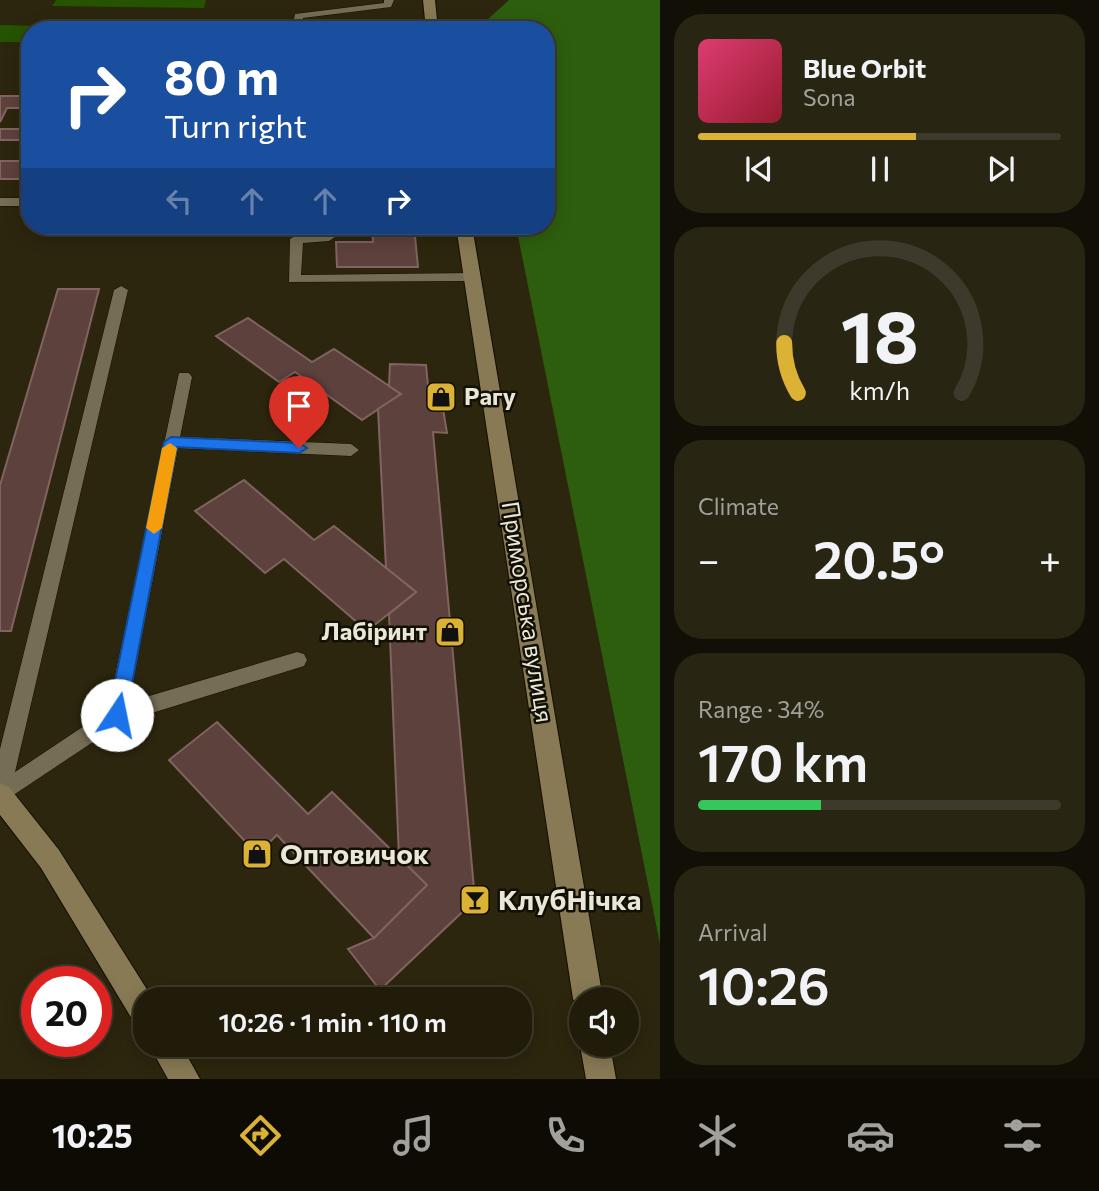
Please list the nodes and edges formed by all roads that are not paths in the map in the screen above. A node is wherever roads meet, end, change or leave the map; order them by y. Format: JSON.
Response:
{"nodes":[{"id":1,"x":389,"y":0,"type":"edge"},
{"id":2,"x":429,"y":0,"type":"edge"},
{"id":3,"x":298,"y":21,"type":"edge"},
{"id":4,"x":431,"y":21,"type":"edge"},
{"id":5,"x":0,"y":202,"type":"edge"},
{"id":6,"x":21,"y":202,"type":"edge"},
{"id":7,"x":330,"y":235,"type":"edge"},
{"id":8,"x":465,"y":235,"type":"edge"},
{"id":9,"x":472,"y":277,"type":"junction"},
{"id":10,"x":121,"y":290,"type":"dead end"},
{"id":11,"x":184,"y":377,"type":"dead end"},
{"id":12,"x":171,"y":442,"type":"junction"},
{"id":13,"x":351,"y":450,"type":"dead end"},
{"id":14,"x":297,"y":660,"type":"dead end"},
{"id":15,"x":117,"y":715,"type":"junction"},
{"id":16,"x":0,"y":794,"type":"edge"},
{"id":17,"x":586,"y":987,"type":"edge"},
{"id":18,"x":133,"y":994,"type":"edge"},
{"id":19,"x":171,"y":1057,"type":"edge"},
{"id":20,"x":597,"y":1057,"type":"edge"},
{"id":21,"x":185,"y":1079,"type":"edge"},
{"id":22,"x":601,"y":1079,"type":"edge"}],
"edges":[{"from":1,"to":3,"type":"lane"},
{"from":2,"to":4,"type":"street"},
{"from":5,"to":6,"type":"lane"},
{"from":7,"to":9,"type":"lane"},
{"from":8,"to":9,"type":"street","name":"Приморська вулиця"},
{"from":9,"to":17,"type":"street","name":"Приморська вулиця"},
{"from":10,"to":16,"type":"lane"},
{"from":11,"to":12,"type":"lane"},
{"from":12,"to":13,"type":"lane"},
{"from":12,"to":15,"type":"lane"},
{"from":14,"to":15,"type":"lane"},
{"from":15,"to":16,"type":"lane"},
{"from":16,"to":18,"type":"street"},
{"from":19,"to":21,"type":"street"},
{"from":20,"to":22,"type":"street"}]}
